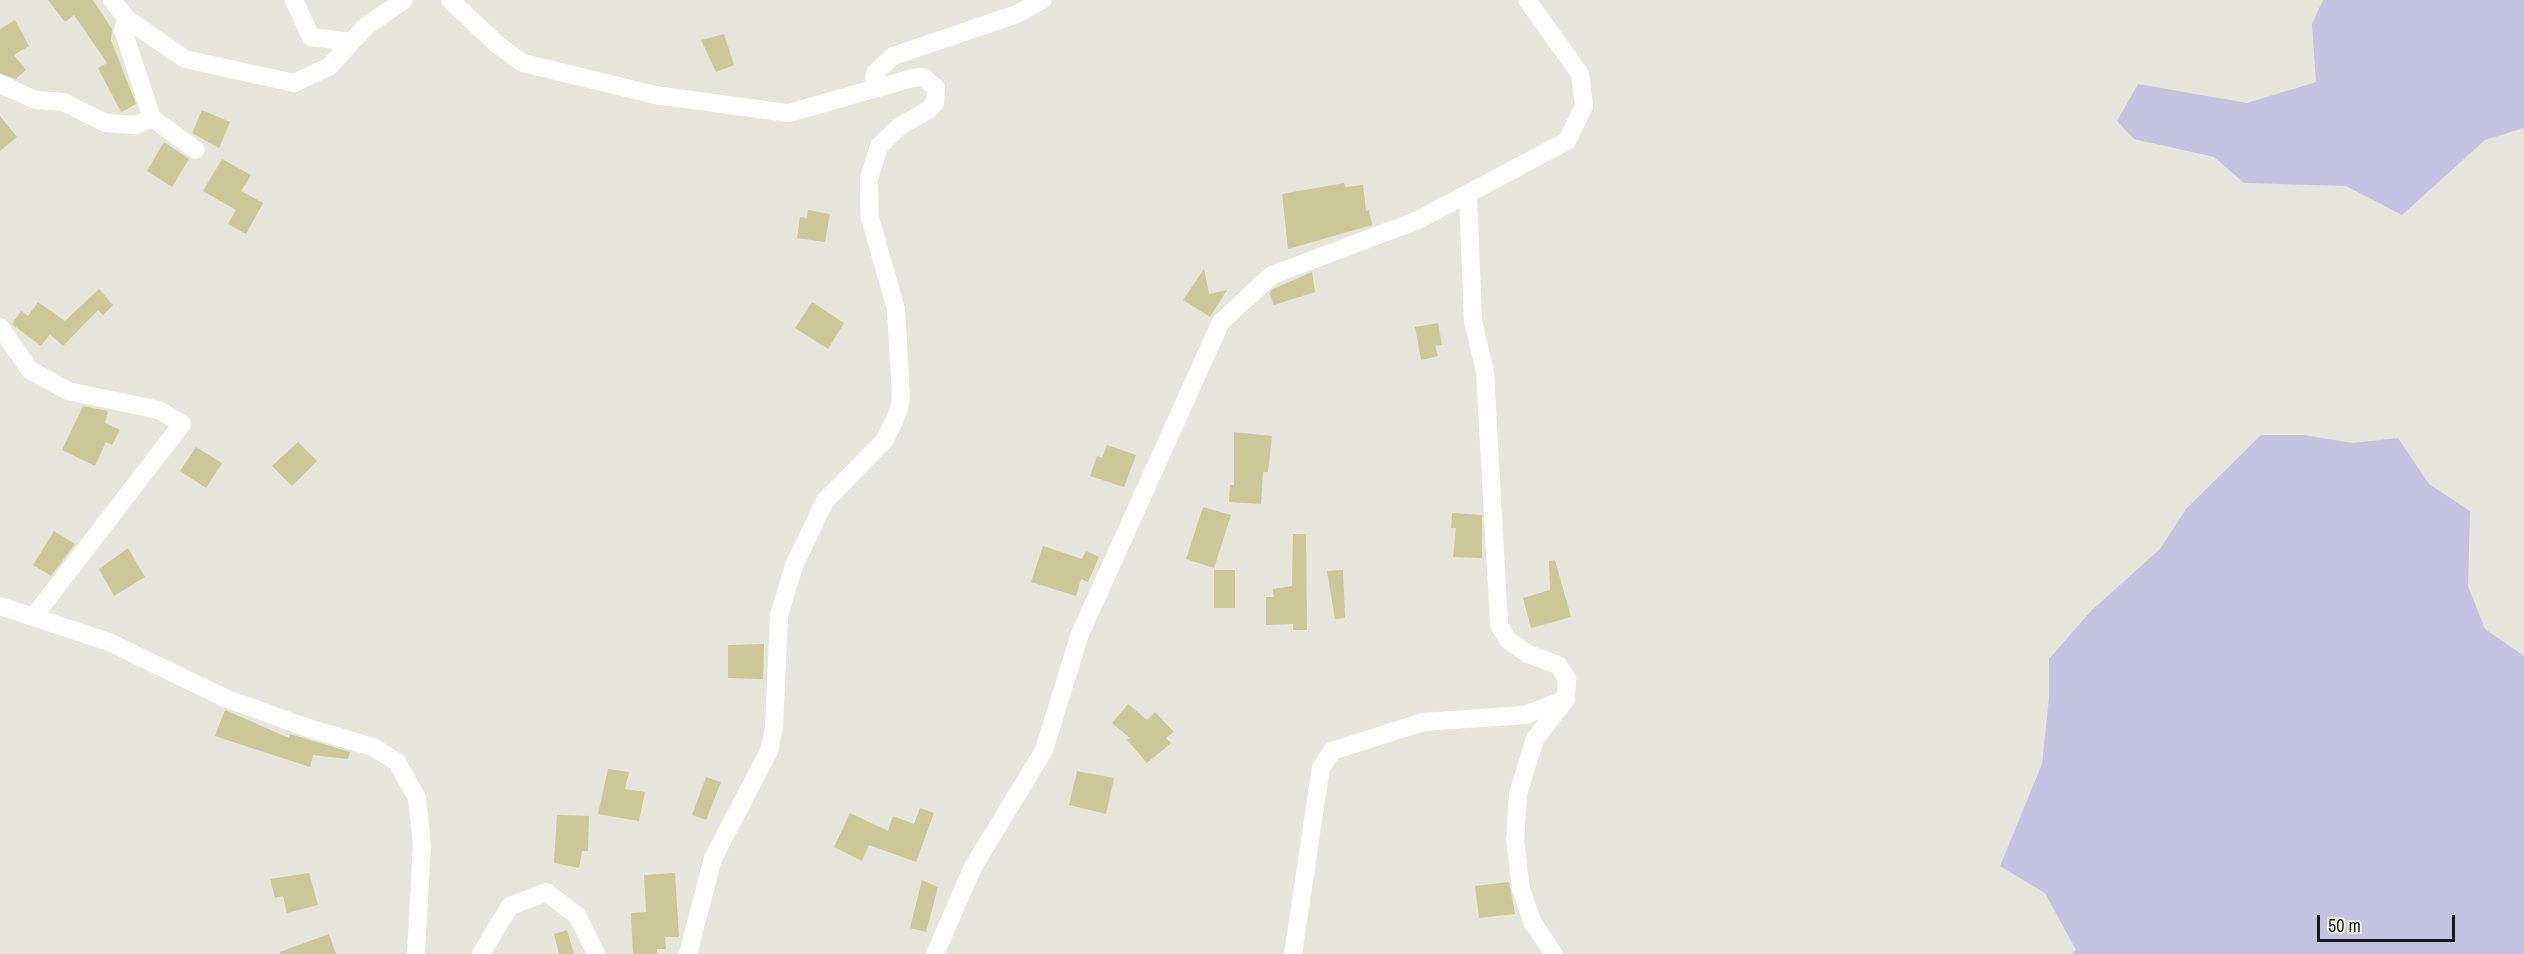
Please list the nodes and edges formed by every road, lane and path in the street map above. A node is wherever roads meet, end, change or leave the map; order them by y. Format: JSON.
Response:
{"nodes":[{"id":1,"x":112,"y":0,"type":"edge"},
{"id":2,"x":294,"y":0,"type":"edge"},
{"id":3,"x":404,"y":0,"type":"edge"},
{"id":4,"x":450,"y":0,"type":"edge"},
{"id":5,"x":1042,"y":0,"type":"edge"},
{"id":6,"x":1527,"y":0,"type":"edge"},
{"id":7,"x":128,"y":19,"type":"junction"},
{"id":8,"x":350,"y":42,"type":"junction"},
{"id":9,"x":0,"y":84,"type":"edge"},
{"id":10,"x":873,"y":89,"type":"junction"},
{"id":11,"x":152,"y":118,"type":"junction"},
{"id":12,"x":196,"y":150,"type":"dead end"},
{"id":13,"x":1467,"y":196,"type":"junction"},
{"id":14,"x":0,"y":327,"type":"edge"},
{"id":15,"x":0,"y":606,"type":"edge"},
{"id":16,"x":35,"y":615,"type":"junction"},
{"id":17,"x":1566,"y":699,"type":"junction"},
{"id":18,"x":1552,"y":953,"type":"edge"},
{"id":19,"x":416,"y":954,"type":"edge"},
{"id":20,"x":481,"y":954,"type":"edge"},
{"id":21,"x":596,"y":954,"type":"edge"},
{"id":22,"x":688,"y":954,"type":"edge"},
{"id":23,"x":935,"y":954,"type":"edge"},
{"id":24,"x":1293,"y":954,"type":"edge"}],
"edges":[{"from":1,"to":7,"type":"street"},
{"from":2,"to":8,"type":"street"},
{"from":3,"to":8,"type":"street"},
{"from":4,"to":10,"type":"street"},
{"from":5,"to":10,"type":"street"},
{"from":6,"to":13,"type":"street"},
{"from":7,"to":8,"type":"street"},
{"from":7,"to":11,"type":"street"},
{"from":9,"to":11,"type":"street"},
{"from":10,"to":22,"type":"street"},
{"from":11,"to":12,"type":"street"},
{"from":13,"to":17,"type":"street"},
{"from":13,"to":23,"type":"street"},
{"from":14,"to":16,"type":"street"},
{"from":15,"to":16,"type":"street"},
{"from":16,"to":19,"type":"street"},
{"from":17,"to":18,"type":"street"},
{"from":17,"to":24,"type":"street"},
{"from":20,"to":21,"type":"street"}]}
